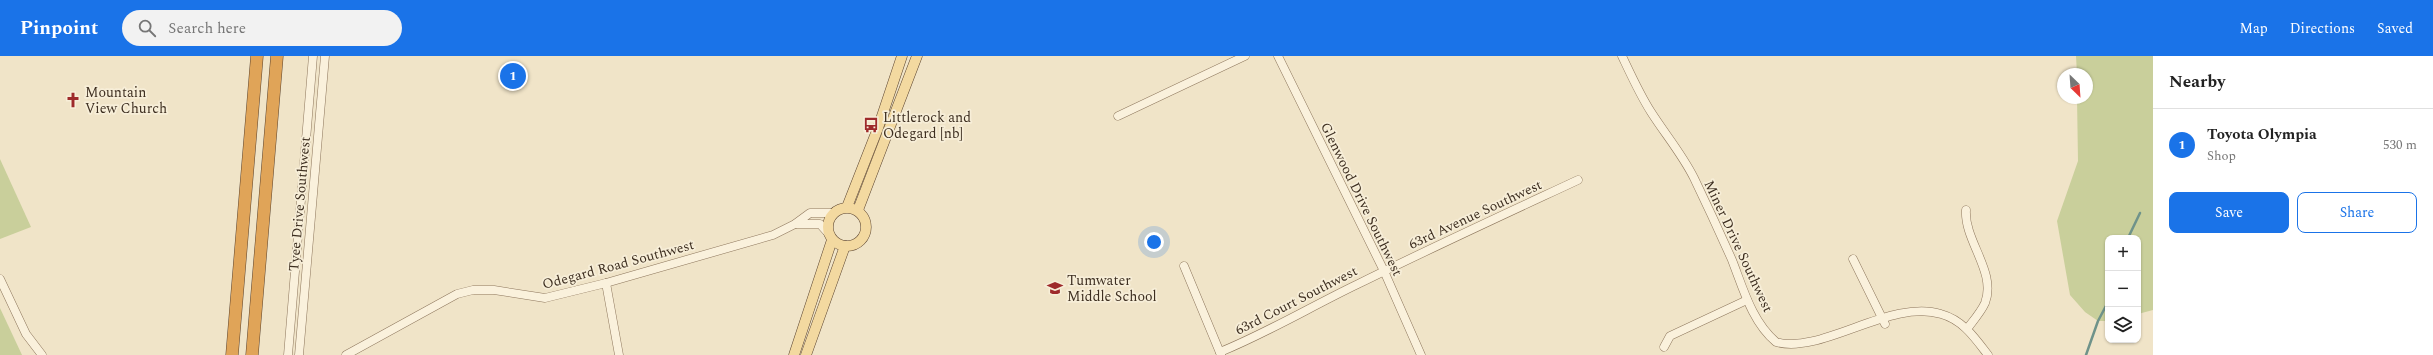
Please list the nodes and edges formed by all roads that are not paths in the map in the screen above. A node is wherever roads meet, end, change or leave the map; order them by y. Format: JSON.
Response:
{"nodes":[{"id":1,"x":251,"y":56,"type":"edge"},
{"id":2,"x":257,"y":56,"type":"edge"},
{"id":3,"x":278,"y":56,"type":"edge"},
{"id":4,"x":313,"y":56,"type":"edge"},
{"id":5,"x":325,"y":56,"type":"edge"},
{"id":6,"x":902,"y":56,"type":"edge"},
{"id":7,"x":918,"y":56,"type":"edge"},
{"id":8,"x":1245,"y":56,"type":"edge"},
{"id":9,"x":1278,"y":56,"type":"edge"},
{"id":10,"x":1622,"y":56,"type":"edge"},
{"id":11,"x":1118,"y":116,"type":"dead end"},
{"id":12,"x":251,"y":125,"type":"junction"},
{"id":13,"x":1578,"y":180,"type":"dead end"},
{"id":14,"x":847,"y":207,"type":"junction"},
{"id":15,"x":858,"y":210,"type":"junction"},
{"id":16,"x":1966,"y":210,"type":"dead end"},
{"id":17,"x":832,"y":213,"type":"junction"},
{"id":18,"x":795,"y":224,"type":"junction"},
{"id":19,"x":830,"y":237,"type":"junction"},
{"id":20,"x":845,"y":246,"type":"junction"},
{"id":21,"x":1853,"y":259,"type":"dead end"},
{"id":22,"x":1184,"y":266,"type":"dead end"},
{"id":23,"x":1384,"y":271,"type":"junction"},
{"id":24,"x":0,"y":279,"type":"edge"},
{"id":25,"x":606,"y":283,"type":"junction"},
{"id":26,"x":1748,"y":300,"type":"junction"},
{"id":27,"x":1885,"y":324,"type":"junction"},
{"id":28,"x":1967,"y":329,"type":"junction"},
{"id":29,"x":1836,"y":344,"type":"dead end"},
{"id":30,"x":1664,"y":347,"type":"dead end"},
{"id":31,"x":1807,"y":351,"type":"dead end"},
{"id":32,"x":1220,"y":353,"type":"edge"},
{"id":33,"x":42,"y":355,"type":"edge"},
{"id":34,"x":232,"y":355,"type":"edge"},
{"id":35,"x":252,"y":355,"type":"edge"},
{"id":36,"x":288,"y":355,"type":"edge"},
{"id":37,"x":299,"y":355,"type":"edge"},
{"id":38,"x":346,"y":355,"type":"edge"},
{"id":39,"x":619,"y":355,"type":"edge"},
{"id":40,"x":794,"y":355,"type":"edge"},
{"id":41,"x":806,"y":355,"type":"edge"},
{"id":42,"x":1421,"y":355,"type":"edge"},
{"id":43,"x":1988,"y":355,"type":"edge"}],
"edges":[{"from":1,"to":12,"type":"highway"},
{"from":2,"to":12,"type":"highway"},
{"from":3,"to":35,"type":"highway"},
{"from":4,"to":36,"type":"street","name":"Tyee Drive Southwest"},
{"from":5,"to":37,"type":"street","name":"Tyee Drive Southwest"},
{"from":6,"to":14,"type":"main road"},
{"from":7,"to":15,"type":"main road"},
{"from":8,"to":11,"type":"street"},
{"from":9,"to":23,"type":"street","name":"Glenwood Drive Southwest"},
{"from":10,"to":26,"type":"street","name":"Miner Drive Southwest"},
{"from":12,"to":34,"type":"highway"},
{"from":13,"to":23,"type":"street","name":"63rd Avenue Southwest"},
{"from":14,"to":15,"type":"main road"},
{"from":14,"to":17,"type":"main road"},
{"from":15,"to":20,"type":"main road"},
{"from":16,"to":28,"type":"street"},
{"from":17,"to":18,"type":"street","name":"Odegard Road Southwest"},
{"from":17,"to":19,"type":"main road"},
{"from":18,"to":19,"type":"street"},
{"from":18,"to":25,"type":"street","name":"Odegard Road Southwest"},
{"from":19,"to":20,"type":"main road"},
{"from":19,"to":40,"type":"main road"},
{"from":20,"to":41,"type":"main road"},
{"from":21,"to":27,"type":"street"},
{"from":22,"to":32,"type":"street","name":"63rd Court Southwest"},
{"from":23,"to":32,"type":"street","name":"63rd Court Southwest"},
{"from":23,"to":42,"type":"street","name":"Glenwood Drive Southwest"},
{"from":24,"to":33,"type":"street"},
{"from":25,"to":38,"type":"street","name":"Odegard Road Southwest"},
{"from":25,"to":39,"type":"street"},
{"from":26,"to":30,"type":"street"},
{"from":26,"to":31,"type":"street","name":"Miner Drive Southwest"},
{"from":27,"to":28,"type":"street"},
{"from":27,"to":29,"type":"street"},
{"from":28,"to":43,"type":"street"}]}
